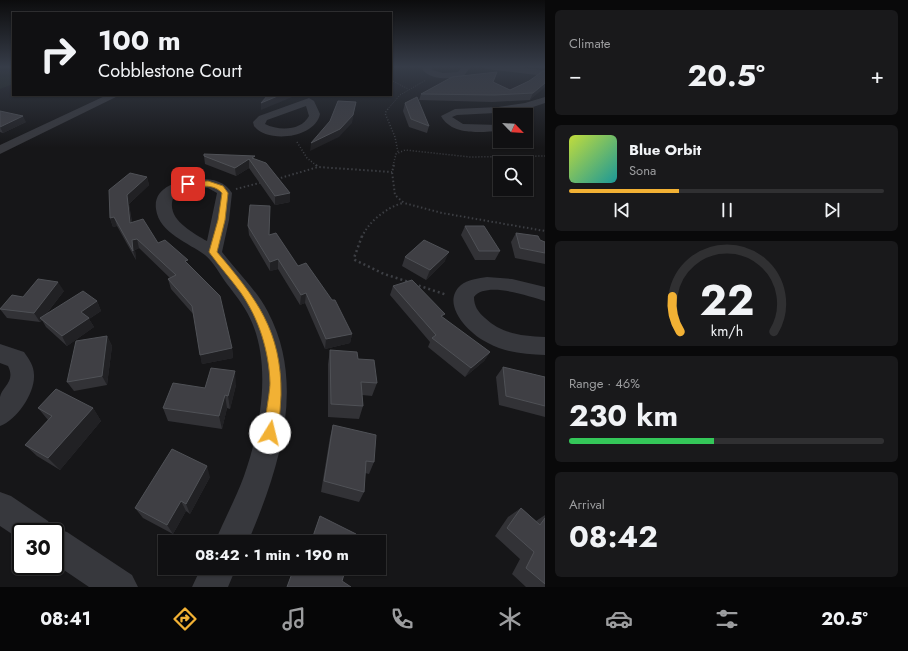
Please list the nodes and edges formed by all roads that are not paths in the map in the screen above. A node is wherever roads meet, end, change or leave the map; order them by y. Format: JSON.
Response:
{"nodes":[{"id":1,"x":113,"y":96,"type":"edge"},
{"id":2,"x":312,"y":98,"type":"edge"},
{"id":3,"x":543,"y":102,"type":"edge"},
{"id":4,"x":518,"y":108,"type":"edge"},
{"id":5,"x":493,"y":112,"type":"edge"},
{"id":6,"x":493,"y":128,"type":"edge"},
{"id":7,"x":0,"y":150,"type":"edge"},
{"id":8,"x":213,"y":252,"type":"junction"},
{"id":9,"x":545,"y":294,"type":"edge"},
{"id":10,"x":545,"y":346,"type":"edge"},
{"id":11,"x":0,"y":352,"type":"edge"},
{"id":12,"x":0,"y":414,"type":"edge"},
{"id":13,"x":0,"y":507,"type":"edge"},
{"id":14,"x":24,"y":523,"type":"edge"},
{"id":15,"x":234,"y":535,"type":"edge"},
{"id":16,"x":64,"y":550,"type":"edge"},
{"id":17,"x":216,"y":575,"type":"edge"},
{"id":18,"x":120,"y":587,"type":"edge"},
{"id":19,"x":210,"y":587,"type":"edge"}],
"edges":[{"from":1,"to":7,"type":"street"},
{"from":2,"to":2,"type":"street"},
{"from":3,"to":4,"type":"street"},
{"from":5,"to":6,"type":"street"},
{"from":8,"to":8,"type":"street"},
{"from":8,"to":15,"type":"street"},
{"from":9,"to":10,"type":"street"},
{"from":11,"to":12,"type":"street"},
{"from":13,"to":14,"type":"street"},
{"from":16,"to":18,"type":"street"},
{"from":17,"to":19,"type":"street"}]}
